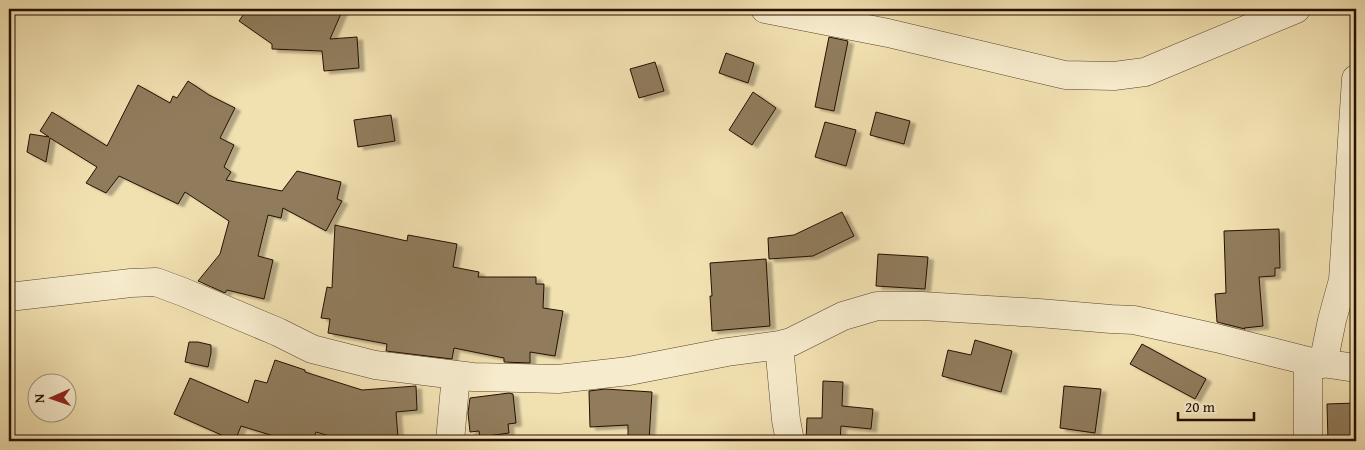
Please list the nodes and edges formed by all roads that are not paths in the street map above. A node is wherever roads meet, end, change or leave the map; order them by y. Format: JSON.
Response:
{"nodes":[{"id":1,"x":765,"y":9,"type":"edge"},
{"id":2,"x":1296,"y":9,"type":"edge"},
{"id":3,"x":1356,"y":79,"type":"edge"},
{"id":4,"x":9,"y":297,"type":"edge"},
{"id":5,"x":779,"y":345,"type":"junction"},
{"id":6,"x":1315,"y":363,"type":"junction"},
{"id":7,"x":1356,"y":368,"type":"edge"},
{"id":8,"x":456,"y":375,"type":"junction"},
{"id":9,"x":450,"y":441,"type":"edge"},
{"id":10,"x":790,"y":441,"type":"edge"},
{"id":11,"x":1308,"y":441,"type":"edge"}],
"edges":[{"from":1,"to":2,"type":"street"},
{"from":3,"to":6,"type":"street"},
{"from":4,"to":8,"type":"street"},
{"from":5,"to":6,"type":"street"},
{"from":5,"to":8,"type":"street"},
{"from":5,"to":10,"type":"street"},
{"from":6,"to":7,"type":"street"},
{"from":6,"to":11,"type":"street"},
{"from":8,"to":9,"type":"street"}]}
